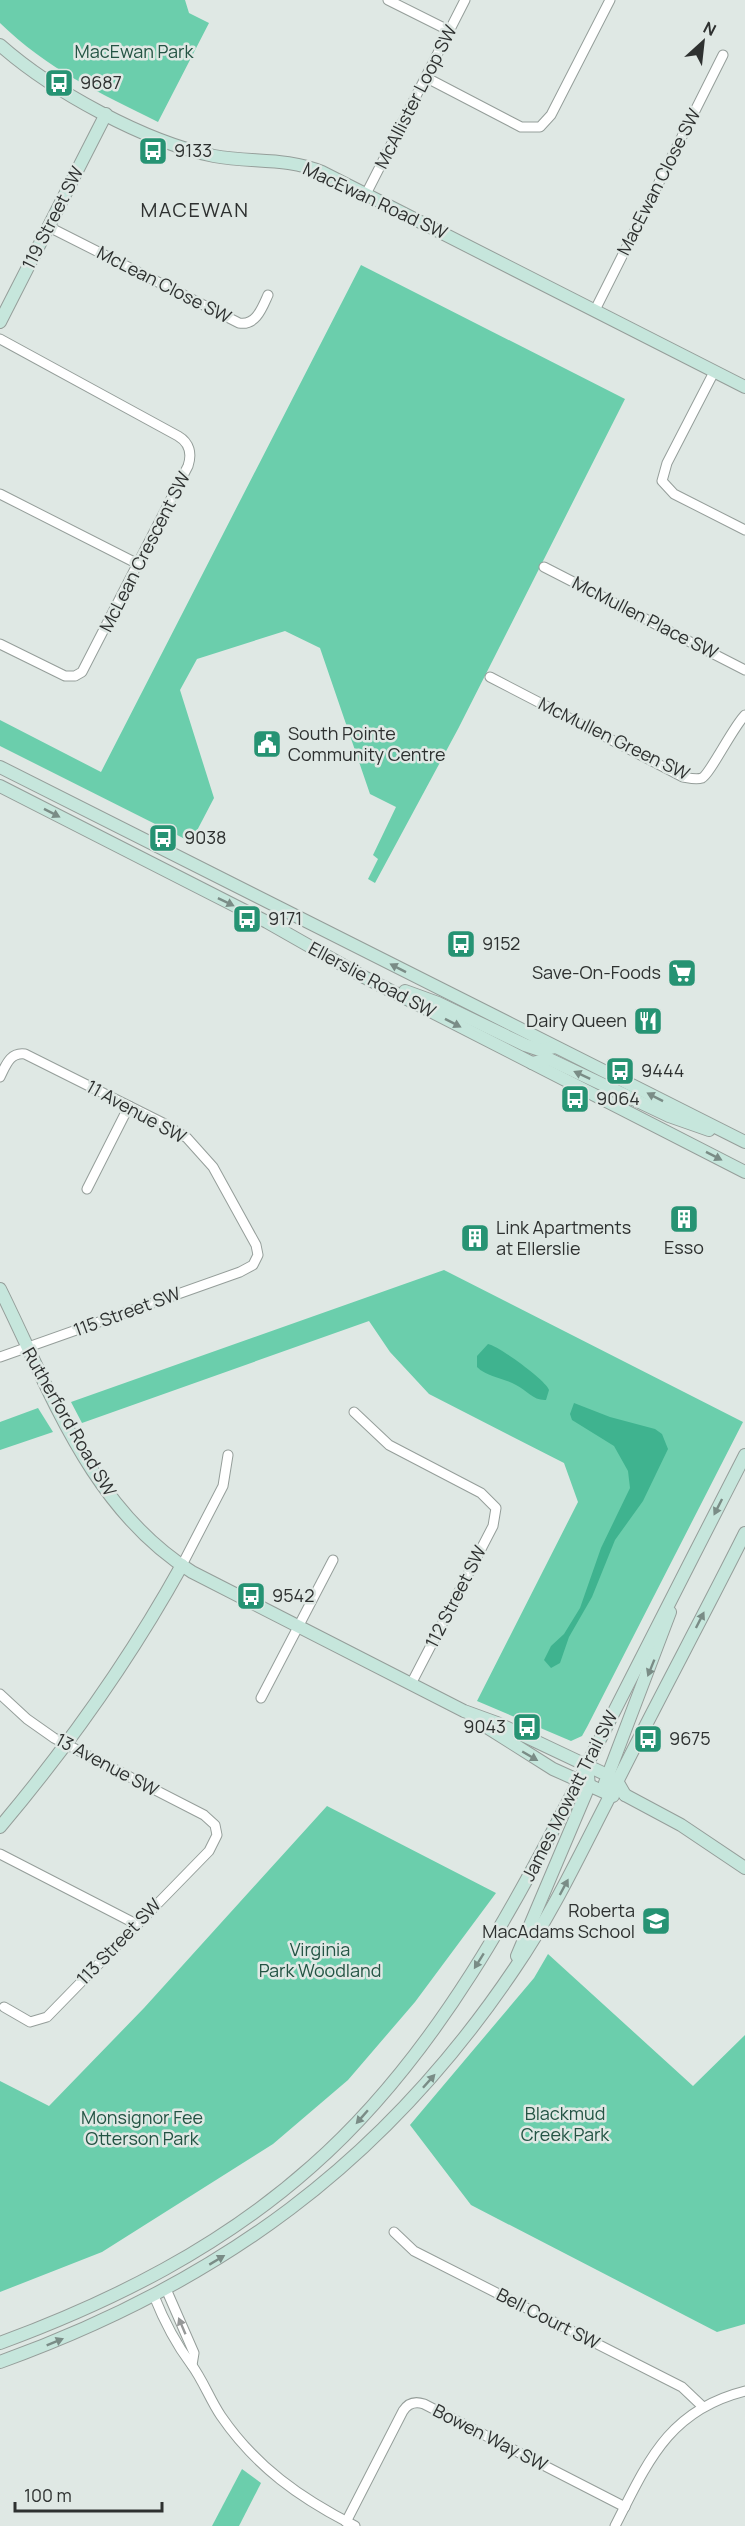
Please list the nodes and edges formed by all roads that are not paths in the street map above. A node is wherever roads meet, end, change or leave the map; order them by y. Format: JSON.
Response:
{"nodes":[{"id":1,"x":388,"y":0,"type":"edge"},
{"id":2,"x":465,"y":0,"type":"edge"},
{"id":3,"x":610,"y":0,"type":"edge"},
{"id":4,"x":450,"y":31,"type":"junction"},
{"id":5,"x":0,"y":45,"type":"edge"},
{"id":6,"x":723,"y":55,"type":"dead end"},
{"id":7,"x":427,"y":78,"type":"junction"},
{"id":8,"x":106,"y":114,"type":"junction"},
{"id":9,"x":366,"y":194,"type":"junction"},
{"id":10,"x":49,"y":227,"type":"junction"},
{"id":11,"x":268,"y":295,"type":"dead end"},
{"id":12,"x":595,"y":310,"type":"junction"},
{"id":13,"x":0,"y":322,"type":"edge"},
{"id":14,"x":0,"y":339,"type":"edge"},
{"id":15,"x":714,"y":372,"type":"junction"},
{"id":16,"x":745,"y":387,"type":"edge"},
{"id":17,"x":0,"y":494,"type":"edge"},
{"id":18,"x":745,"y":530,"type":"edge"},
{"id":19,"x":138,"y":564,"type":"junction"},
{"id":20,"x":544,"y":567,"type":"dead end"},
{"id":21,"x":0,"y":644,"type":"edge"},
{"id":22,"x":745,"y":669,"type":"edge"},
{"id":23,"x":490,"y":677,"type":"dead end"},
{"id":24,"x":745,"y":715,"type":"edge"},
{"id":25,"x":0,"y":767,"type":"edge"},
{"id":26,"x":0,"y":786,"type":"edge"},
{"id":27,"x":362,"y":976,"type":"junction"},
{"id":28,"x":555,"y":1047,"type":"junction"},
{"id":29,"x":532,"y":1063,"type":"junction"},
{"id":30,"x":0,"y":1077,"type":"edge"},
{"id":31,"x":129,"y":1106,"type":"junction"},
{"id":32,"x":739,"y":1139,"type":"edge"},
{"id":33,"x":745,"y":1172,"type":"edge"},
{"id":34,"x":87,"y":1189,"type":"dead end"},
{"id":35,"x":254,"y":1265,"type":"joint"},
{"id":36,"x":0,"y":1290,"type":"edge"},
{"id":37,"x":26,"y":1348,"type":"junction"},
{"id":38,"x":0,"y":1357,"type":"edge"},
{"id":39,"x":354,"y":1412,"type":"dead end"},
{"id":40,"x":228,"y":1455,"type":"dead end"},
{"id":41,"x":745,"y":1455,"type":"edge"},
{"id":42,"x":745,"y":1478,"type":"edge"},
{"id":43,"x":729,"y":1486,"type":"junction"},
{"id":44,"x":745,"y":1533,"type":"edge"},
{"id":45,"x":333,"y":1560,"type":"dead end"},
{"id":46,"x":182,"y":1565,"type":"junction"},
{"id":47,"x":675,"y":1592,"type":"junction"},
{"id":48,"x":298,"y":1626,"type":"junction"},
{"id":49,"x":411,"y":1684,"type":"junction"},
{"id":50,"x":0,"y":1694,"type":"edge"},
{"id":51,"x":261,"y":1698,"type":"dead end"},
{"id":52,"x":464,"y":1711,"type":"junction"},
{"id":53,"x":67,"y":1744,"type":"junction"},
{"id":54,"x":587,"y":1765,"type":"junction"},
{"id":55,"x":612,"y":1778,"type":"junction"},
{"id":56,"x":584,"y":1784,"type":"junction"},
{"id":57,"x":625,"y":1795,"type":"junction"},
{"id":58,"x":610,"y":1796,"type":"junction"},
{"id":59,"x":0,"y":1827,"type":"edge"},
{"id":60,"x":217,"y":1830,"type":"joint"},
{"id":61,"x":0,"y":1854,"type":"edge"},
{"id":62,"x":745,"y":1868,"type":"edge"},
{"id":63,"x":136,"y":1924,"type":"junction"},
{"id":64,"x":507,"y":1980,"type":"junction"},
{"id":65,"x":4,"y":2007,"type":"dead end"},
{"id":66,"x":394,"y":2232,"type":"dead end"},
{"id":67,"x":158,"y":2274,"type":"junction"},
{"id":68,"x":147,"y":2280,"type":"junction"},
{"id":69,"x":166,"y":2289,"type":"junction"},
{"id":70,"x":154,"y":2296,"type":"junction"},
{"id":71,"x":0,"y":2343,"type":"edge"},
{"id":72,"x":0,"y":2362,"type":"edge"},
{"id":73,"x":192,"y":2364,"type":"junction"},
{"id":74,"x":745,"y":2391,"type":"edge"},
{"id":75,"x":702,"y":2406,"type":"junction"},
{"id":76,"x":625,"y":2507,"type":"junction"},
{"id":77,"x":350,"y":2524,"type":"edge"},
{"id":78,"x":615,"y":2526,"type":"edge"}],
"edges":[{"from":1,"to":4,"type":"street"},
{"from":2,"to":4,"type":"street","name":"McAllister Loop SW"},
{"from":3,"to":7,"type":"street"},
{"from":4,"to":7,"type":"street","name":"McAllister Loop SW"},
{"from":5,"to":8,"type":"main road","name":"MacEwan Road SW"},
{"from":6,"to":12,"type":"street","name":"MacEwan Close SW"},
{"from":7,"to":9,"type":"street","name":"McAllister Loop SW"},
{"from":8,"to":9,"type":"main road","name":"MacEwan Road SW"},
{"from":8,"to":10,"type":"main road","name":"119 Street SW"},
{"from":9,"to":12,"type":"main road","name":"MacEwan Road SW"},
{"from":10,"to":11,"type":"street","name":"McLean Close SW"},
{"from":10,"to":13,"type":"main road","name":"119 Street SW"},
{"from":12,"to":15,"type":"main road","name":"MacEwan Road SW"},
{"from":14,"to":19,"type":"street","name":"McLean Crescent SW"},
{"from":15,"to":16,"type":"main road","name":"MacEwan Road SW"},
{"from":15,"to":18,"type":"street"},
{"from":17,"to":19,"type":"street"},
{"from":19,"to":21,"type":"street","name":"McLean Crescent SW"},
{"from":20,"to":22,"type":"street","name":"McMullen Place SW"},
{"from":23,"to":24,"type":"street","name":"McMullen Green SW"},
{"from":28,"to":25,"type":"main road","name":"Ellerslie Road SW","one_way":true},
{"from":26,"to":27,"type":"main road","name":"Ellerslie Road SW","one_way":true},
{"from":27,"to":28,"type":"main road"},
{"from":27,"to":29,"type":"main road","name":"Ellerslie Road SW","one_way":true},
{"from":32,"to":28,"type":"main road","name":"Ellerslie Road SW","one_way":true},
{"from":32,"to":29,"type":"main road","one_way":true},
{"from":29,"to":33,"type":"main road","name":"Ellerslie Road SW","one_way":true},
{"from":30,"to":31,"type":"street","name":"11 Avenue SW"},
{"from":31,"to":34,"type":"street"},
{"from":31,"to":35,"type":"street","name":"11 Avenue SW"},
{"from":35,"to":37,"type":"street","name":"115 Street SW"},
{"from":36,"to":37,"type":"main road","name":"Rutherford Road SW"},
{"from":37,"to":38,"type":"street","name":"115 Street SW"},
{"from":37,"to":46,"type":"main road","name":"Rutherford Road SW"},
{"from":39,"to":49,"type":"street","name":"112 Street SW"},
{"from":40,"to":46,"type":"street"},
{"from":41,"to":43,"type":"main road","name":"James Mowatt Trail SW"},
{"from":42,"to":43,"type":"main road"},
{"from":43,"to":47,"type":"main road","name":"James Mowatt Trail SW","one_way":true},
{"from":55,"to":44,"type":"main road","name":"James Mowatt Trail SW","one_way":true},
{"from":45,"to":48,"type":"street"},
{"from":46,"to":48,"type":"main road","name":"Rutherford Road SW"},
{"from":46,"to":53,"type":"main road"},
{"from":47,"to":54,"type":"main road","name":"James Mowatt Trail SW"},
{"from":47,"to":55,"type":"main road","one_way":true},
{"from":48,"to":49,"type":"main road","name":"Rutherford Road SW"},
{"from":48,"to":51,"type":"street"},
{"from":49,"to":52,"type":"main road","name":"Rutherford Road SW"},
{"from":50,"to":53,"type":"street","name":"13 Avenue SW"},
{"from":52,"to":54,"type":"main road","name":"Rutherford Road SW"},
{"from":52,"to":56,"type":"main road","name":"Rutherford Road SW","one_way":true},
{"from":53,"to":59,"type":"main road"},
{"from":53,"to":60,"type":"street","name":"13 Avenue SW"},
{"from":54,"to":55,"type":"main road","name":"Rutherford Road SW"},
{"from":54,"to":56,"type":"main road","name":"James Mowatt Trail SW"},
{"from":55,"to":57,"type":"main road"},
{"from":55,"to":58,"type":"main road","name":"James Mowatt Trail SW"},
{"from":56,"to":58,"type":"main road","name":"Rutherford Road SW"},
{"from":56,"to":64,"type":"main road"},
{"from":56,"to":67,"type":"main road","name":"James Mowatt Trail SW","one_way":true},
{"from":57,"to":58,"type":"main road","name":"Rutherford Road SW"},
{"from":57,"to":62,"type":"main road"},
{"from":64,"to":58,"type":"main road","name":"James Mowatt Trail SW","one_way":true},
{"from":60,"to":63,"type":"street","name":"113 Street SW"},
{"from":61,"to":63,"type":"street"},
{"from":63,"to":65,"type":"street","name":"113 Street SW"},
{"from":69,"to":64,"type":"main road","name":"James Mowatt Trail SW","one_way":true},
{"from":66,"to":75,"type":"street","name":"Bell Court SW"},
{"from":67,"to":68,"type":"main road","name":"James Mowatt Trail SW"},
{"from":67,"to":69,"type":"main road"},
{"from":68,"to":70,"type":"main road"},
{"from":68,"to":71,"type":"main road","name":"James Mowatt Trail SW"},
{"from":69,"to":70,"type":"main road","name":"James Mowatt Trail SW"},
{"from":73,"to":69,"type":"street","one_way":true},
{"from":72,"to":70,"type":"main road","name":"James Mowatt Trail SW","one_way":true},
{"from":70,"to":73,"type":"street"},
{"from":73,"to":77,"type":"street"},
{"from":74,"to":75,"type":"street"},
{"from":75,"to":76,"type":"street"},
{"from":76,"to":77,"type":"street","name":"Bowen Way SW"},
{"from":76,"to":78,"type":"street"}]}
